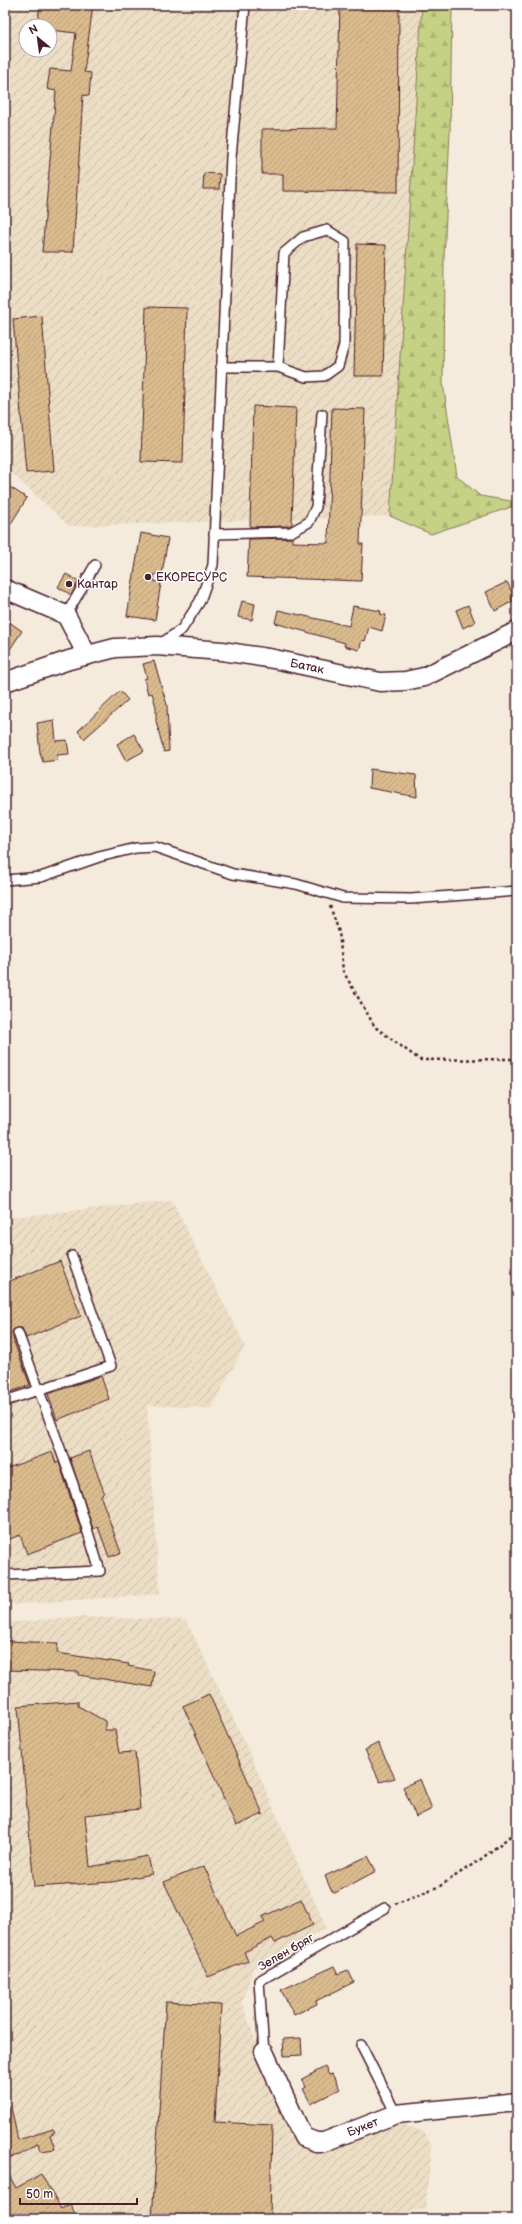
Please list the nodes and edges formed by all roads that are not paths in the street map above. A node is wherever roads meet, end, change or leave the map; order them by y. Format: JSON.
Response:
{"nodes":[{"id":1,"x":245,"y":5,"type":"edge"},
{"id":2,"x":221,"y":367,"type":"junction"},
{"id":3,"x":278,"y":367,"type":"junction"},
{"id":4,"x":322,"y":414,"type":"dead end"},
{"id":5,"x":214,"y":534,"type":"junction"},
{"id":6,"x":95,"y":565,"type":"dead end"},
{"id":7,"x":5,"y":590,"type":"edge"},
{"id":8,"x":66,"y":615,"type":"junction"},
{"id":9,"x":517,"y":631,"type":"edge"},
{"id":10,"x":157,"y":646,"type":"junction"},
{"id":11,"x":87,"y":655,"type":"junction"},
{"id":12,"x":5,"y":682,"type":"edge"},
{"id":13,"x":5,"y":880,"type":"edge"},
{"id":14,"x":517,"y":891,"type":"edge"},
{"id":15,"x":72,"y":1256,"type":"dead end"},
{"id":16,"x":18,"y":1333,"type":"dead end"},
{"id":17,"x":39,"y":1390,"type":"junction"},
{"id":18,"x":5,"y":1401,"type":"edge"},
{"id":19,"x":5,"y":1576,"type":"edge"},
{"id":20,"x":385,"y":1908,"type":"road end"},
{"id":21,"x":361,"y":2045,"type":"dead end"},
{"id":22,"x":264,"y":2052,"type":"joint"},
{"id":23,"x":517,"y":2102,"type":"edge"},
{"id":24,"x":396,"y":2114,"type":"junction"}],
"edges":[{"from":1,"to":2,"type":"lane"},
{"from":2,"to":3,"type":"lane"},
{"from":2,"to":5,"type":"lane"},
{"from":3,"to":3,"type":"lane"},
{"from":4,"to":5,"type":"lane"},
{"from":5,"to":10,"type":"lane"},
{"from":6,"to":8,"type":"lane"},
{"from":7,"to":8,"type":"street"},
{"from":8,"to":11,"type":"street"},
{"from":9,"to":10,"type":"street","name":"Батак"},
{"from":10,"to":11,"type":"street","name":"Батак"},
{"from":11,"to":12,"type":"street","name":"Батак"},
{"from":13,"to":14,"type":"lane"},
{"from":15,"to":17,"type":"lane"},
{"from":16,"to":17,"type":"lane"},
{"from":17,"to":18,"type":"lane"},
{"from":17,"to":19,"type":"lane"},
{"from":20,"to":22,"type":"lane","name":"Зелен бряг"},
{"from":21,"to":24,"type":"lane"},
{"from":22,"to":24,"type":"street","name":"Букет"},
{"from":23,"to":24,"type":"street","name":"Букет"}]}
